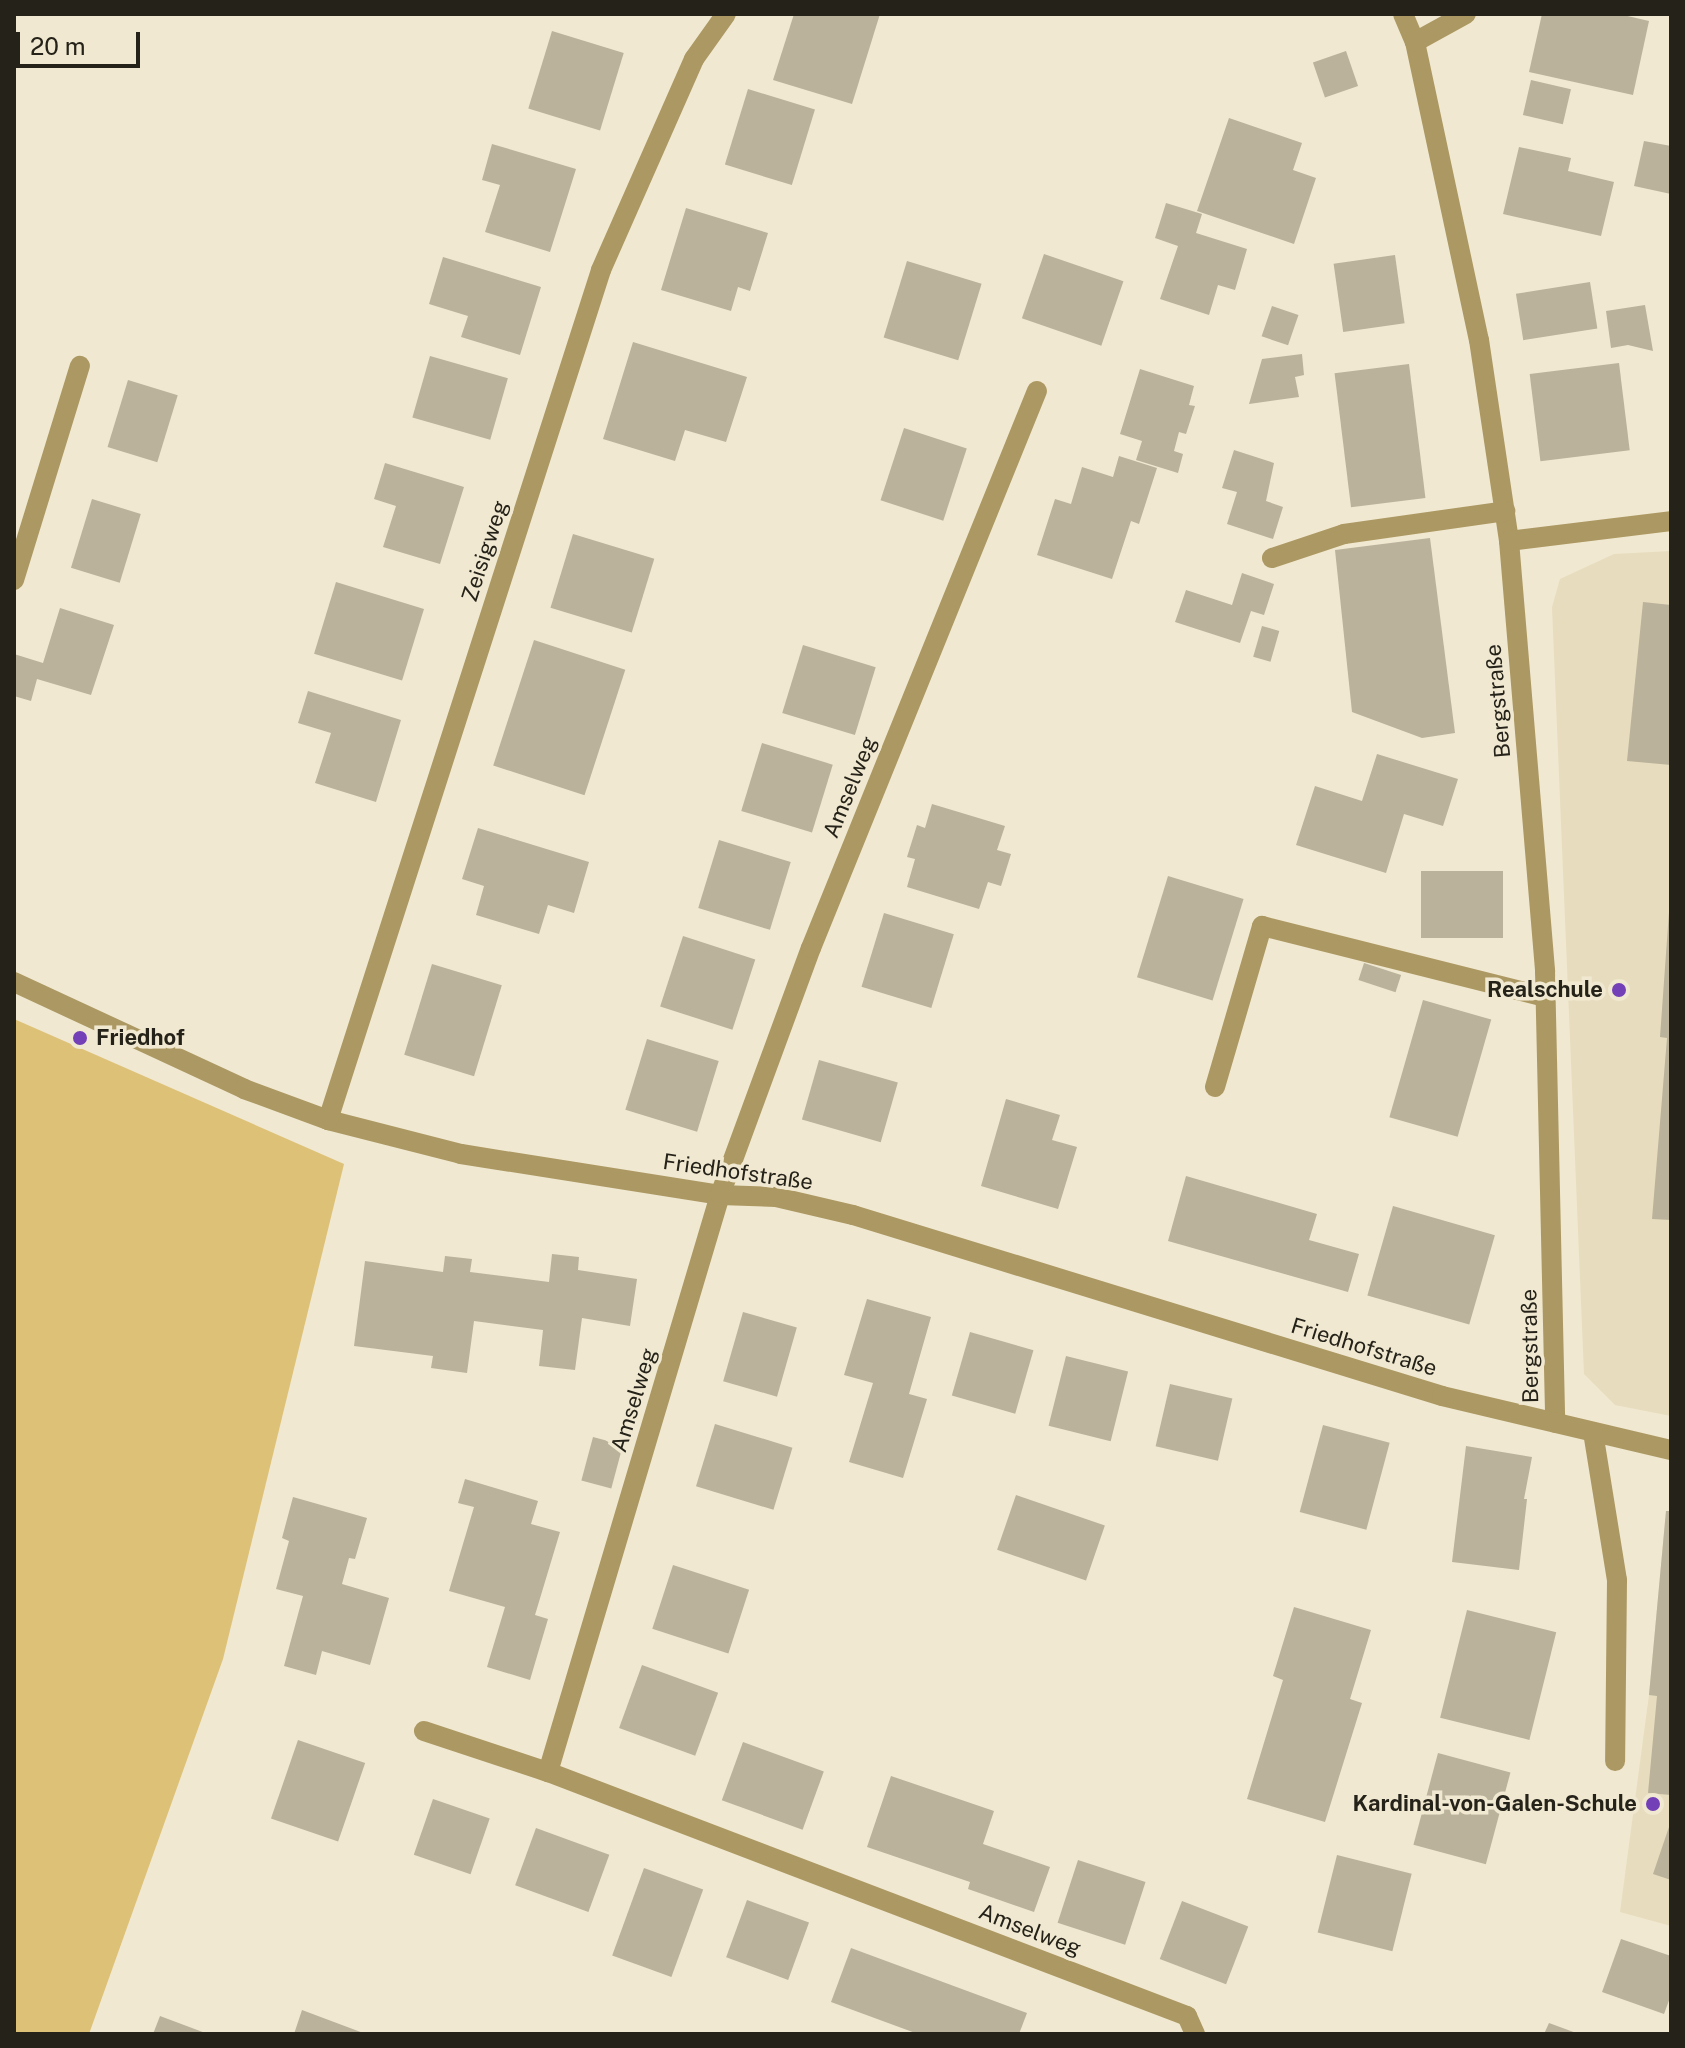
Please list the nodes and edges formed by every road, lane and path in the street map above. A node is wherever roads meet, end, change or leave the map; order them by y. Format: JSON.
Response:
{"nodes":[{"id":1,"x":726,"y":14,"type":"edge"},
{"id":2,"x":1403,"y":14,"type":"edge"},
{"id":3,"x":1466,"y":14,"type":"edge"},
{"id":4,"x":1415,"y":42,"type":"junction"},
{"id":5,"x":80,"y":366,"type":"dead end"},
{"id":6,"x":1037,"y":391,"type":"dead end"},
{"id":7,"x":1505,"y":511,"type":"junction"},
{"id":8,"x":1671,"y":521,"type":"edge"},
{"id":9,"x":1509,"y":541,"type":"junction"},
{"id":10,"x":1272,"y":558,"type":"dead end"},
{"id":11,"x":14,"y":580,"type":"edge"},
{"id":12,"x":14,"y":982,"type":"edge"},
{"id":13,"x":1545,"y":997,"type":"junction"},
{"id":14,"x":1215,"y":1087,"type":"dead end"},
{"id":15,"x":328,"y":1120,"type":"junction"},
{"id":16,"x":720,"y":1195,"type":"junction"},
{"id":17,"x":1555,"y":1423,"type":"junction"},
{"id":18,"x":1593,"y":1432,"type":"junction"},
{"id":19,"x":1671,"y":1450,"type":"edge"},
{"id":20,"x":424,"y":1731,"type":"dead end"},
{"id":21,"x":1615,"y":1761,"type":"dead end"},
{"id":22,"x":548,"y":1772,"type":"junction"},
{"id":23,"x":1195,"y":2034,"type":"edge"}],
"edges":[{"from":1,"to":15,"type":"street","name":"Zeisigweg"},
{"from":2,"to":4,"type":"street","name":"Bergstraße"},
{"from":3,"to":4,"type":"street"},
{"from":4,"to":7,"type":"street","name":"Bergstraße"},
{"from":5,"to":11,"type":"street"},
{"from":6,"to":16,"type":"street","name":"Amselweg"},
{"from":7,"to":9,"type":"street","name":"Bergstraße"},
{"from":7,"to":10,"type":"street"},
{"from":8,"to":9,"type":"street"},
{"from":9,"to":13,"type":"street","name":"Bergstraße"},
{"from":12,"to":15,"type":"street","name":"Friedhofstraße"},
{"from":13,"to":14,"type":"street"},
{"from":13,"to":17,"type":"street","name":"Bergstraße"},
{"from":15,"to":16,"type":"street","name":"Friedhofstraße"},
{"from":16,"to":17,"type":"street","name":"Friedhofstraße"},
{"from":16,"to":22,"type":"street","name":"Amselweg"},
{"from":17,"to":18,"type":"street","name":"Friedhofstraße"},
{"from":18,"to":19,"type":"street","name":"Friedhofstraße"},
{"from":18,"to":21,"type":"street"},
{"from":20,"to":22,"type":"street"},
{"from":22,"to":23,"type":"street","name":"Amselweg"}]}
